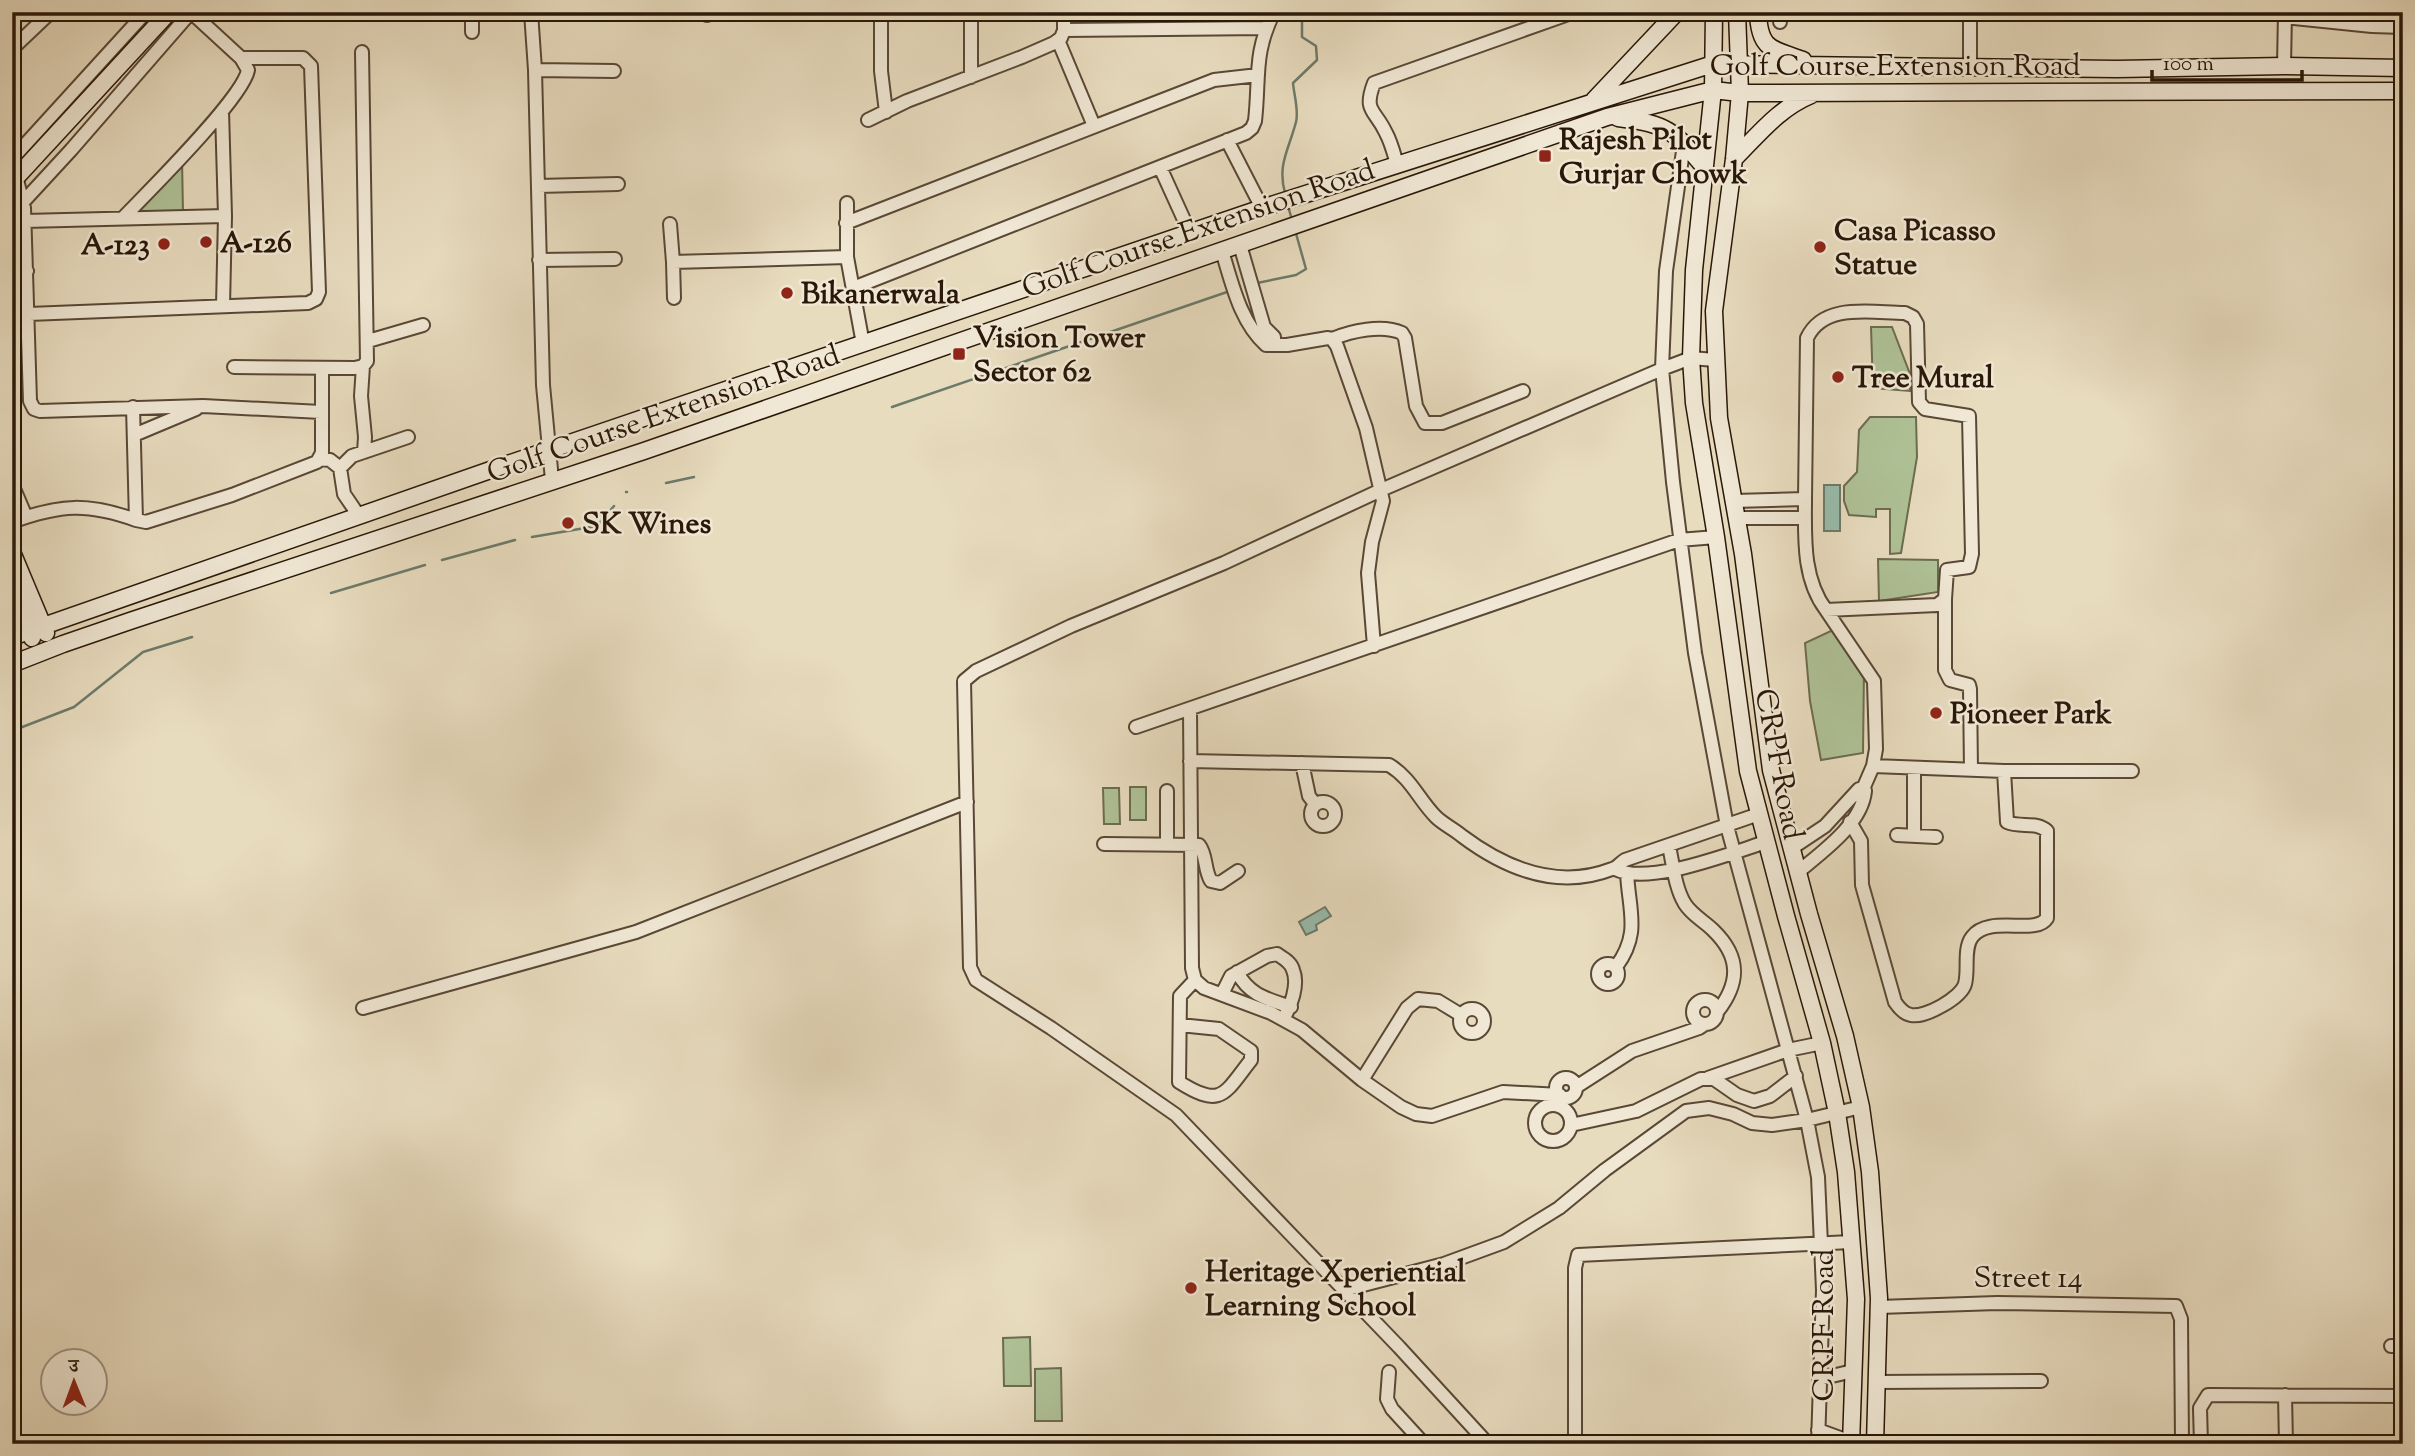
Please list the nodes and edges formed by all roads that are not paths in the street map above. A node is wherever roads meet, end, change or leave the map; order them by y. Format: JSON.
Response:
{"nodes":[{"id":1,"x":51,"y":12,"type":"edge"},
{"id":2,"x":146,"y":12,"type":"edge"},
{"id":3,"x":169,"y":12,"type":"edge"},
{"id":4,"x":191,"y":12,"type":"edge"},
{"id":5,"x":472,"y":12,"type":"edge"},
{"id":6,"x":531,"y":12,"type":"edge"},
{"id":7,"x":881,"y":12,"type":"edge"},
{"id":8,"x":971,"y":12,"type":"edge"},
{"id":9,"x":1064,"y":12,"type":"edge"},
{"id":10,"x":1275,"y":12,"type":"edge"},
{"id":11,"x":1574,"y":12,"type":"edge"},
{"id":12,"x":1677,"y":12,"type":"edge"},
{"id":13,"x":1714,"y":12,"type":"edge"},
{"id":14,"x":1737,"y":12,"type":"edge"},
{"id":15,"x":1758,"y":12,"type":"edge"},
{"id":16,"x":1970,"y":12,"type":"edge"},
{"id":17,"x":2372,"y":12,"type":"edge"},
{"id":18,"x":2285,"y":14,"type":"edge"},
{"id":19,"x":2372,"y":26,"type":"junction"},
{"id":20,"x":2403,"y":27,"type":"edge"},
{"id":21,"x":1266,"y":28,"type":"junction"},
{"id":22,"x":471,"y":32,"type":"dead end"},
{"id":23,"x":1061,"y":35,"type":"junction"},
{"id":24,"x":12,"y":49,"type":"edge"},
{"id":25,"x":362,"y":52,"type":"dead end"},
{"id":26,"x":241,"y":58,"type":"junction"},
{"id":27,"x":1713,"y":64,"type":"junction"},
{"id":28,"x":1810,"y":65,"type":"junction"},
{"id":29,"x":1739,"y":66,"type":"junction"},
{"id":30,"x":1970,"y":66,"type":"junction"},
{"id":31,"x":2284,"y":66,"type":"junction"},
{"id":32,"x":2403,"y":68,"type":"edge"},
{"id":33,"x":535,"y":70,"type":"junction"},
{"id":34,"x":614,"y":71,"type":"dead end"},
{"id":35,"x":1258,"y":75,"type":"junction"},
{"id":36,"x":971,"y":77,"type":"junction"},
{"id":37,"x":1713,"y":90,"type":"junction"},
{"id":38,"x":2403,"y":91,"type":"edge"},
{"id":39,"x":1816,"y":92,"type":"junction"},
{"id":40,"x":1740,"y":93,"type":"junction"},
{"id":41,"x":1592,"y":101,"type":"junction"},
{"id":42,"x":222,"y":111,"type":"junction"},
{"id":43,"x":886,"y":112,"type":"junction"},
{"id":44,"x":52,"y":115,"type":"junction"},
{"id":45,"x":1606,"y":117,"type":"junction"},
{"id":46,"x":868,"y":120,"type":"dead end"},
{"id":47,"x":1094,"y":126,"type":"junction"},
{"id":48,"x":64,"y":128,"type":"junction"},
{"id":49,"x":1227,"y":140,"type":"junction"},
{"id":50,"x":1684,"y":144,"type":"junction"},
{"id":51,"x":1442,"y":150,"type":"junction"},
{"id":52,"x":1734,"y":159,"type":"junction"},
{"id":53,"x":12,"y":160,"type":"edge"},
{"id":54,"x":1397,"y":164,"type":"junction"},
{"id":55,"x":1160,"y":167,"type":"junction"},
{"id":56,"x":1705,"y":168,"type":"junction"},
{"id":57,"x":1451,"y":170,"type":"junction"},
{"id":58,"x":15,"y":180,"type":"edge"},
{"id":59,"x":618,"y":184,"type":"dead end"},
{"id":60,"x":538,"y":186,"type":"junction"},
{"id":61,"x":847,"y":203,"type":"dead end"},
{"id":62,"x":18,"y":204,"type":"edge"},
{"id":63,"x":1262,"y":208,"type":"junction"},
{"id":64,"x":225,"y":216,"type":"junction"},
{"id":65,"x":123,"y":218,"type":"junction"},
{"id":66,"x":25,"y":221,"type":"junction"},
{"id":67,"x":846,"y":223,"type":"junction"},
{"id":68,"x":670,"y":224,"type":"dead end"},
{"id":69,"x":1190,"y":233,"type":"junction"},
{"id":70,"x":1240,"y":245,"type":"junction"},
{"id":71,"x":12,"y":248,"type":"edge"},
{"id":72,"x":1222,"y":251,"type":"junction"},
{"id":73,"x":847,"y":257,"type":"junction"},
{"id":74,"x":615,"y":259,"type":"dead end"},
{"id":75,"x":539,"y":260,"type":"junction"},
{"id":76,"x":673,"y":262,"type":"junction"},
{"id":77,"x":27,"y":272,"type":"junction"},
{"id":78,"x":853,"y":288,"type":"junction"},
{"id":79,"x":674,"y":298,"type":"dead end"},
{"id":80,"x":223,"y":306,"type":"junction"},
{"id":81,"x":29,"y":314,"type":"junction"},
{"id":82,"x":422,"y":325,"type":"dead end"},
{"id":83,"x":1332,"y":339,"type":"junction"},
{"id":84,"x":368,"y":341,"type":"junction"},
{"id":85,"x":863,"y":344,"type":"junction"},
{"id":86,"x":1274,"y":345,"type":"junction"},
{"id":87,"x":1691,"y":358,"type":"junction"},
{"id":88,"x":1715,"y":360,"type":"junction"},
{"id":89,"x":363,"y":366,"type":"junction"},
{"id":90,"x":234,"y":367,"type":"dead end"},
{"id":91,"x":322,"y":368,"type":"junction"},
{"id":92,"x":1662,"y":369,"type":"junction"},
{"id":93,"x":1523,"y":391,"type":"dead end"},
{"id":94,"x":203,"y":406,"type":"junction"},
{"id":95,"x":133,"y":407,"type":"junction"},
{"id":96,"x":321,"y":412,"type":"junction"},
{"id":97,"x":134,"y":435,"type":"junction"},
{"id":98,"x":408,"y":437,"type":"dead end"},
{"id":99,"x":364,"y":452,"type":"junction"},
{"id":100,"x":548,"y":452,"type":"junction"},
{"id":101,"x":320,"y":459,"type":"junction"},
{"id":102,"x":340,"y":468,"type":"junction"},
{"id":103,"x":552,"y":480,"type":"junction"},
{"id":104,"x":12,"y":484,"type":"edge"},
{"id":105,"x":1381,"y":490,"type":"junction"},
{"id":106,"x":1805,"y":499,"type":"junction"},
{"id":107,"x":1734,"y":501,"type":"junction"},
{"id":108,"x":359,"y":516,"type":"junction"},
{"id":109,"x":26,"y":517,"type":"junction"},
{"id":110,"x":1805,"y":518,"type":"junction"},
{"id":111,"x":1737,"y":519,"type":"junction"},
{"id":112,"x":136,"y":520,"type":"junction"},
{"id":113,"x":12,"y":522,"type":"edge"},
{"id":114,"x":1716,"y":537,"type":"junction"},
{"id":115,"x":1679,"y":540,"type":"junction"},
{"id":116,"x":12,"y":552,"type":"edge"},
{"id":117,"x":12,"y":577,"type":"edge"},
{"id":118,"x":1945,"y":599,"type":"junction"},
{"id":119,"x":1826,"y":610,"type":"junction"},
{"id":120,"x":37,"y":628,"type":"junction"},
{"id":121,"x":12,"y":638,"type":"edge"},
{"id":122,"x":1374,"y":646,"type":"junction"},
{"id":123,"x":52,"y":648,"type":"junction"},
{"id":124,"x":36,"y":654,"type":"junction"},
{"id":125,"x":12,"y":664,"type":"edge"},
{"id":126,"x":1190,"y":709,"type":"junction"},
{"id":127,"x":1136,"y":727,"type":"dead end"},
{"id":128,"x":1190,"y":761,"type":"junction"},
{"id":129,"x":1302,"y":764,"type":"junction"},
{"id":130,"x":1872,"y":765,"type":"junction"},
{"id":131,"x":1914,"y":769,"type":"junction"},
{"id":132,"x":1970,"y":771,"type":"junction"},
{"id":133,"x":2004,"y":771,"type":"junction"},
{"id":134,"x":2132,"y":771,"type":"dead end"},
{"id":135,"x":1863,"y":789,"type":"junction"},
{"id":136,"x":1167,"y":791,"type":"dead end"},
{"id":137,"x":967,"y":802,"type":"junction"},
{"id":138,"x":1315,"y":804,"type":"dead end"},
{"id":139,"x":1759,"y":814,"type":"junction"},
{"id":140,"x":1850,"y":822,"type":"junction"},
{"id":141,"x":1727,"y":826,"type":"junction"},
{"id":142,"x":1819,"y":830,"type":"junction"},
{"id":143,"x":1897,"y":835,"type":"dead end"},
{"id":144,"x":1914,"y":836,"type":"junction"},
{"id":145,"x":1936,"y":837,"type":"dead end"},
{"id":146,"x":1766,"y":842,"type":"junction"},
{"id":147,"x":1104,"y":844,"type":"dead end"},
{"id":148,"x":1167,"y":844,"type":"junction"},
{"id":149,"x":1191,"y":844,"type":"junction"},
{"id":150,"x":1669,"y":846,"type":"junction"},
{"id":151,"x":1831,"y":846,"type":"junction"},
{"id":152,"x":1792,"y":849,"type":"junction"},
{"id":153,"x":1733,"y":853,"type":"junction"},
{"id":154,"x":1674,"y":869,"type":"junction"},
{"id":155,"x":1238,"y":871,"type":"dead end"},
{"id":156,"x":1621,"y":871,"type":"junction"},
{"id":157,"x":1798,"y":872,"type":"junction"},
{"id":158,"x":1616,"y":967,"type":"dead end"},
{"id":159,"x":1237,"y":972,"type":"junction"},
{"id":160,"x":1195,"y":979,"type":"junction"},
{"id":161,"x":1222,"y":994,"type":"junction"},
{"id":162,"x":1290,"y":1007,"type":"junction"},
{"id":163,"x":363,"y":1008,"type":"dead end"},
{"id":164,"x":1717,"y":1012,"type":"junction"},
{"id":165,"x":1461,"y":1015,"type":"dead end"},
{"id":166,"x":1283,"y":1019,"type":"junction"},
{"id":167,"x":1841,"y":1023,"type":"junction"},
{"id":168,"x":1705,"y":1024,"type":"junction"},
{"id":169,"x":1180,"y":1025,"type":"junction"},
{"id":170,"x":1820,"y":1037,"type":"junction"},
{"id":171,"x":1788,"y":1050,"type":"junction"},
{"id":172,"x":1796,"y":1076,"type":"junction"},
{"id":173,"x":1708,"y":1078,"type":"junction"},
{"id":174,"x":1362,"y":1080,"type":"junction"},
{"id":175,"x":1861,"y":1107,"type":"junction"},
{"id":176,"x":1838,"y":1113,"type":"junction"},
{"id":177,"x":1807,"y":1120,"type":"junction"},
{"id":178,"x":1571,"y":1125,"type":"dead end"},
{"id":179,"x":1851,"y":1242,"type":"junction"},
{"id":180,"x":1822,"y":1244,"type":"junction"},
{"id":181,"x":1344,"y":1290,"type":"junction"},
{"id":182,"x":1879,"y":1307,"type":"junction"},
{"id":183,"x":1853,"y":1371,"type":"junction"},
{"id":184,"x":1389,"y":1372,"type":"dead end"},
{"id":185,"x":1819,"y":1379,"type":"junction"},
{"id":186,"x":2041,"y":1381,"type":"dead end"},
{"id":187,"x":1877,"y":1382,"type":"junction"},
{"id":188,"x":2285,"y":1395,"type":"junction"},
{"id":189,"x":2403,"y":1396,"type":"edge"},
{"id":190,"x":1818,"y":1437,"type":"edge"},
{"id":191,"x":1851,"y":1443,"type":"edge"},
{"id":192,"x":1424,"y":1444,"type":"edge"},
{"id":193,"x":1487,"y":1444,"type":"edge"},
{"id":194,"x":1575,"y":1444,"type":"edge"},
{"id":195,"x":1875,"y":1444,"type":"edge"},
{"id":196,"x":2182,"y":1444,"type":"edge"},
{"id":197,"x":2201,"y":1444,"type":"edge"},
{"id":198,"x":2286,"y":1444,"type":"edge"}],
"edges":[{"from":1,"to":24,"type":"street"},
{"from":2,"to":44,"type":"street"},
{"from":3,"to":48,"type":"main road"},
{"from":4,"to":26,"type":"street"},
{"from":4,"to":62,"type":"street"},
{"from":5,"to":22,"type":"street"},
{"from":6,"to":33,"type":"street"},
{"from":7,"to":43,"type":"street"},
{"from":8,"to":36,"type":"street"},
{"from":9,"to":23,"type":"street"},
{"from":10,"to":21,"type":"street"},
{"from":11,"to":54,"type":"street"},
{"from":12,"to":41,"type":"main road"},
{"from":13,"to":27,"type":"main road","name":"CRPF Road"},
{"from":14,"to":29,"type":"main road"},
{"from":15,"to":28,"type":"main road"},
{"from":16,"to":30,"type":"street"},
{"from":17,"to":19,"type":"street"},
{"from":18,"to":19,"type":"street"},
{"from":18,"to":31,"type":"street"},
{"from":19,"to":20,"type":"street"},
{"from":21,"to":23,"type":"street"},
{"from":21,"to":35,"type":"street"},
{"from":23,"to":36,"type":"street"},
{"from":23,"to":47,"type":"street"},
{"from":25,"to":84,"type":"street"},
{"from":26,"to":42,"type":"street"},
{"from":26,"to":80,"type":"street"},
{"from":27,"to":29,"type":"main road","name":"Golf Course Extension Road"},
{"from":27,"to":37,"type":"main road","name":"CRPF Road"},
{"from":27,"to":41,"type":"main road","name":"Golf Course Extension Road"},
{"from":28,"to":29,"type":"main road","name":"Golf Course Extension Road"},
{"from":28,"to":30,"type":"main road","name":"Golf Course Extension Road"},
{"from":29,"to":40,"type":"main road"},
{"from":30,"to":31,"type":"main road","name":"Golf Course Extension Road"},
{"from":31,"to":32,"type":"main road","name":"Golf Course Extension Road"},
{"from":33,"to":34,"type":"street"},
{"from":33,"to":60,"type":"street"},
{"from":35,"to":47,"type":"street"},
{"from":35,"to":49,"type":"street"},
{"from":36,"to":43,"type":"street"},
{"from":37,"to":40,"type":"main road","name":"Golf Course Extension Road"},
{"from":37,"to":45,"type":"main road","name":"Golf Course Extension Road"},
{"from":37,"to":56,"type":"main road","name":"CRPF Road"},
{"from":38,"to":39,"type":"main road","name":"Golf Course Extension Road"},
{"from":39,"to":40,"type":"main road","name":"Golf Course Extension Road"},
{"from":39,"to":52,"type":"main road"},
{"from":40,"to":52,"type":"main road"},
{"from":41,"to":51,"type":"main road","name":"Golf Course Extension Road"},
{"from":42,"to":64,"type":"street"},
{"from":42,"to":65,"type":"street"},
{"from":43,"to":46,"type":"street"},
{"from":44,"to":48,"type":"street"},
{"from":44,"to":53,"type":"street"},
{"from":45,"to":50,"type":"main road"},
{"from":45,"to":57,"type":"main road","name":"Golf Course Extension Road"},
{"from":47,"to":67,"type":"street"},
{"from":48,"to":58,"type":"main road"},
{"from":49,"to":55,"type":"street"},
{"from":49,"to":63,"type":"street"},
{"from":50,"to":56,"type":"main road"},
{"from":50,"to":92,"type":"street"},
{"from":51,"to":54,"type":"main road","name":"Golf Course Extension Road"},
{"from":51,"to":57,"type":"main road"},
{"from":52,"to":88,"type":"main road"},
{"from":53,"to":58,"type":"street"},
{"from":54,"to":63,"type":"main road","name":"Golf Course Extension Road"},
{"from":55,"to":69,"type":"street"},
{"from":55,"to":78,"type":"street"},
{"from":56,"to":87,"type":"main road","name":"CRPF Road"},
{"from":57,"to":70,"type":"main road","name":"Golf Course Extension Road"},
{"from":58,"to":62,"type":"street"},
{"from":59,"to":60,"type":"street"},
{"from":60,"to":75,"type":"street"},
{"from":61,"to":67,"type":"street"},
{"from":62,"to":66,"type":"street"},
{"from":63,"to":69,"type":"main road","name":"Golf Course Extension Road"},
{"from":64,"to":65,"type":"street"},
{"from":64,"to":80,"type":"street"},
{"from":65,"to":66,"type":"street"},
{"from":66,"to":77,"type":"street"},
{"from":67,"to":73,"type":"street"},
{"from":68,"to":76,"type":"street"},
{"from":69,"to":85,"type":"main road","name":"Golf Course Extension Road"},
{"from":70,"to":72,"type":"main road","name":"Golf Course Extension Road"},
{"from":70,"to":86,"type":"street"},
{"from":71,"to":77,"type":"street"},
{"from":72,"to":86,"type":"street"},
{"from":72,"to":103,"type":"main road","name":"Golf Course Extension Road"},
{"from":73,"to":76,"type":"street"},
{"from":73,"to":78,"type":"street"},
{"from":74,"to":75,"type":"street"},
{"from":75,"to":100,"type":"street"},
{"from":76,"to":79,"type":"street"},
{"from":77,"to":81,"type":"street"},
{"from":78,"to":85,"type":"street"},
{"from":80,"to":81,"type":"street"},
{"from":81,"to":95,"type":"street"},
{"from":82,"to":84,"type":"street"},
{"from":83,"to":86,"type":"street"},
{"from":83,"to":93,"type":"street"},
{"from":83,"to":105,"type":"street"},
{"from":84,"to":89,"type":"street"},
{"from":85,"to":100,"type":"main road","name":"Golf Course Extension Road"},
{"from":87,"to":88,"type":"street"},
{"from":87,"to":92,"type":"street"},
{"from":87,"to":114,"type":"main road","name":"CRPF Road"},
{"from":88,"to":107,"type":"main road"},
{"from":89,"to":91,"type":"street"},
{"from":89,"to":99,"type":"street"},
{"from":90,"to":91,"type":"street"},
{"from":91,"to":96,"type":"street"},
{"from":92,"to":105,"type":"street"},
{"from":92,"to":115,"type":"street"},
{"from":94,"to":95,"type":"street"},
{"from":94,"to":96,"type":"street"},
{"from":94,"to":97,"type":"street"},
{"from":95,"to":97,"type":"street"},
{"from":96,"to":101,"type":"street"},
{"from":97,"to":112,"type":"street"},
{"from":98,"to":99,"type":"street"},
{"from":99,"to":102,"type":"street"},
{"from":100,"to":103,"type":"street"},
{"from":100,"to":108,"type":"main road","name":"Golf Course Extension Road"},
{"from":101,"to":102,"type":"street"},
{"from":101,"to":112,"type":"street"},
{"from":102,"to":108,"type":"street"},
{"from":103,"to":123,"type":"main road","name":"Golf Course Extension Road"},
{"from":104,"to":109,"type":"street"},
{"from":105,"to":122,"type":"street"},
{"from":105,"to":137,"type":"street"},
{"from":106,"to":107,"type":"street"},
{"from":106,"to":110,"type":"street"},
{"from":106,"to":118,"type":"street"},
{"from":107,"to":111,"type":"main road"},
{"from":108,"to":120,"type":"main road","name":"Golf Course Extension Road"},
{"from":109,"to":112,"type":"street"},
{"from":109,"to":113,"type":"street"},
{"from":110,"to":111,"type":"street"},
{"from":110,"to":119,"type":"street"},
{"from":111,"to":152,"type":"main road"},
{"from":114,"to":115,"type":"street"},
{"from":114,"to":139,"type":"main road","name":"CRPF Road"},
{"from":115,"to":122,"type":"street"},
{"from":115,"to":141,"type":"street"},
{"from":116,"to":120,"type":"main road"},
{"from":117,"to":120,"type":"main road"},
{"from":118,"to":119,"type":"street"},
{"from":118,"to":132,"type":"street"},
{"from":119,"to":130,"type":"street"},
{"from":120,"to":121,"type":"main road","name":"Golf Course Extension Road"},
{"from":120,"to":123,"type":"main road"},
{"from":120,"to":124,"type":"main road"},
{"from":122,"to":126,"type":"street"},
{"from":123,"to":124,"type":"main road","name":"Golf Course Extension Road"},
{"from":124,"to":125,"type":"main road","name":"Golf Course Extension Road"},
{"from":126,"to":127,"type":"street"},
{"from":126,"to":128,"type":"street"},
{"from":128,"to":129,"type":"street"},
{"from":128,"to":149,"type":"street"},
{"from":129,"to":138,"type":"street"},
{"from":129,"to":156,"type":"street"},
{"from":130,"to":131,"type":"street"},
{"from":130,"to":135,"type":"street"},
{"from":131,"to":132,"type":"street"},
{"from":131,"to":144,"type":"street"},
{"from":132,"to":133,"type":"street"},
{"from":133,"to":134,"type":"street"},
{"from":133,"to":140,"type":"street"},
{"from":135,"to":140,"type":"street"},
{"from":135,"to":142,"type":"street"},
{"from":136,"to":148,"type":"street"},
{"from":137,"to":163,"type":"street"},
{"from":137,"to":181,"type":"street"},
{"from":139,"to":141,"type":"street"},
{"from":139,"to":146,"type":"main road","name":"CRPF Road"},
{"from":140,"to":151,"type":"street"},
{"from":141,"to":150,"type":"street"},
{"from":141,"to":153,"type":"street"},
{"from":142,"to":151,"type":"street"},
{"from":142,"to":152,"type":"street"},
{"from":143,"to":144,"type":"street"},
{"from":144,"to":145,"type":"street"},
{"from":146,"to":153,"type":"street"},
{"from":146,"to":170,"type":"main road","name":"CRPF Road"},
{"from":147,"to":148,"type":"street"},
{"from":148,"to":149,"type":"street"},
{"from":149,"to":155,"type":"street"},
{"from":149,"to":160,"type":"street"},
{"from":150,"to":154,"type":"street"},
{"from":150,"to":156,"type":"street"},
{"from":151,"to":157,"type":"street"},
{"from":152,"to":157,"type":"main road"},
{"from":153,"to":154,"type":"street"},
{"from":153,"to":171,"type":"street"},
{"from":154,"to":156,"type":"street"},
{"from":154,"to":164,"type":"street"},
{"from":156,"to":158,"type":"street"},
{"from":157,"to":167,"type":"main road"},
{"from":159,"to":161,"type":"street"},
{"from":159,"to":162,"type":"street"},
{"from":159,"to":162,"type":"street"},
{"from":160,"to":161,"type":"street"},
{"from":160,"to":169,"type":"street"},
{"from":161,"to":166,"type":"street"},
{"from":162,"to":166,"type":"street"},
{"from":164,"to":168,"type":"street"},
{"from":164,"to":168,"type":"street"},
{"from":165,"to":174,"type":"street"},
{"from":166,"to":174,"type":"street"},
{"from":167,"to":170,"type":"main road"},
{"from":167,"to":175,"type":"main road"},
{"from":168,"to":174,"type":"street"},
{"from":169,"to":169,"type":"street"},
{"from":170,"to":171,"type":"street"},
{"from":170,"to":176,"type":"main road","name":"CRPF Road"},
{"from":171,"to":172,"type":"street"},
{"from":171,"to":173,"type":"street"},
{"from":172,"to":173,"type":"street"},
{"from":172,"to":177,"type":"street"},
{"from":173,"to":178,"type":"street"},
{"from":175,"to":176,"type":"street"},
{"from":175,"to":182,"type":"main road"},
{"from":176,"to":177,"type":"street"},
{"from":176,"to":179,"type":"main road","name":"CRPF Road"},
{"from":177,"to":180,"type":"street"},
{"from":177,"to":181,"type":"street"},
{"from":179,"to":180,"type":"street"},
{"from":179,"to":183,"type":"main road","name":"CRPF Road"},
{"from":180,"to":185,"type":"street"},
{"from":180,"to":194,"type":"street"},
{"from":181,"to":193,"type":"street"},
{"from":182,"to":187,"type":"main road"},
{"from":182,"to":196,"type":"street","name":"Street 14"},
{"from":183,"to":185,"type":"street"},
{"from":183,"to":191,"type":"main road","name":"CRPF Road"},
{"from":184,"to":192,"type":"street"},
{"from":185,"to":190,"type":"street"},
{"from":186,"to":187,"type":"street"},
{"from":187,"to":195,"type":"main road"},
{"from":188,"to":189,"type":"street"},
{"from":188,"to":197,"type":"street"},
{"from":188,"to":198,"type":"street"},
{"from":190,"to":191,"type":"street"}]}
